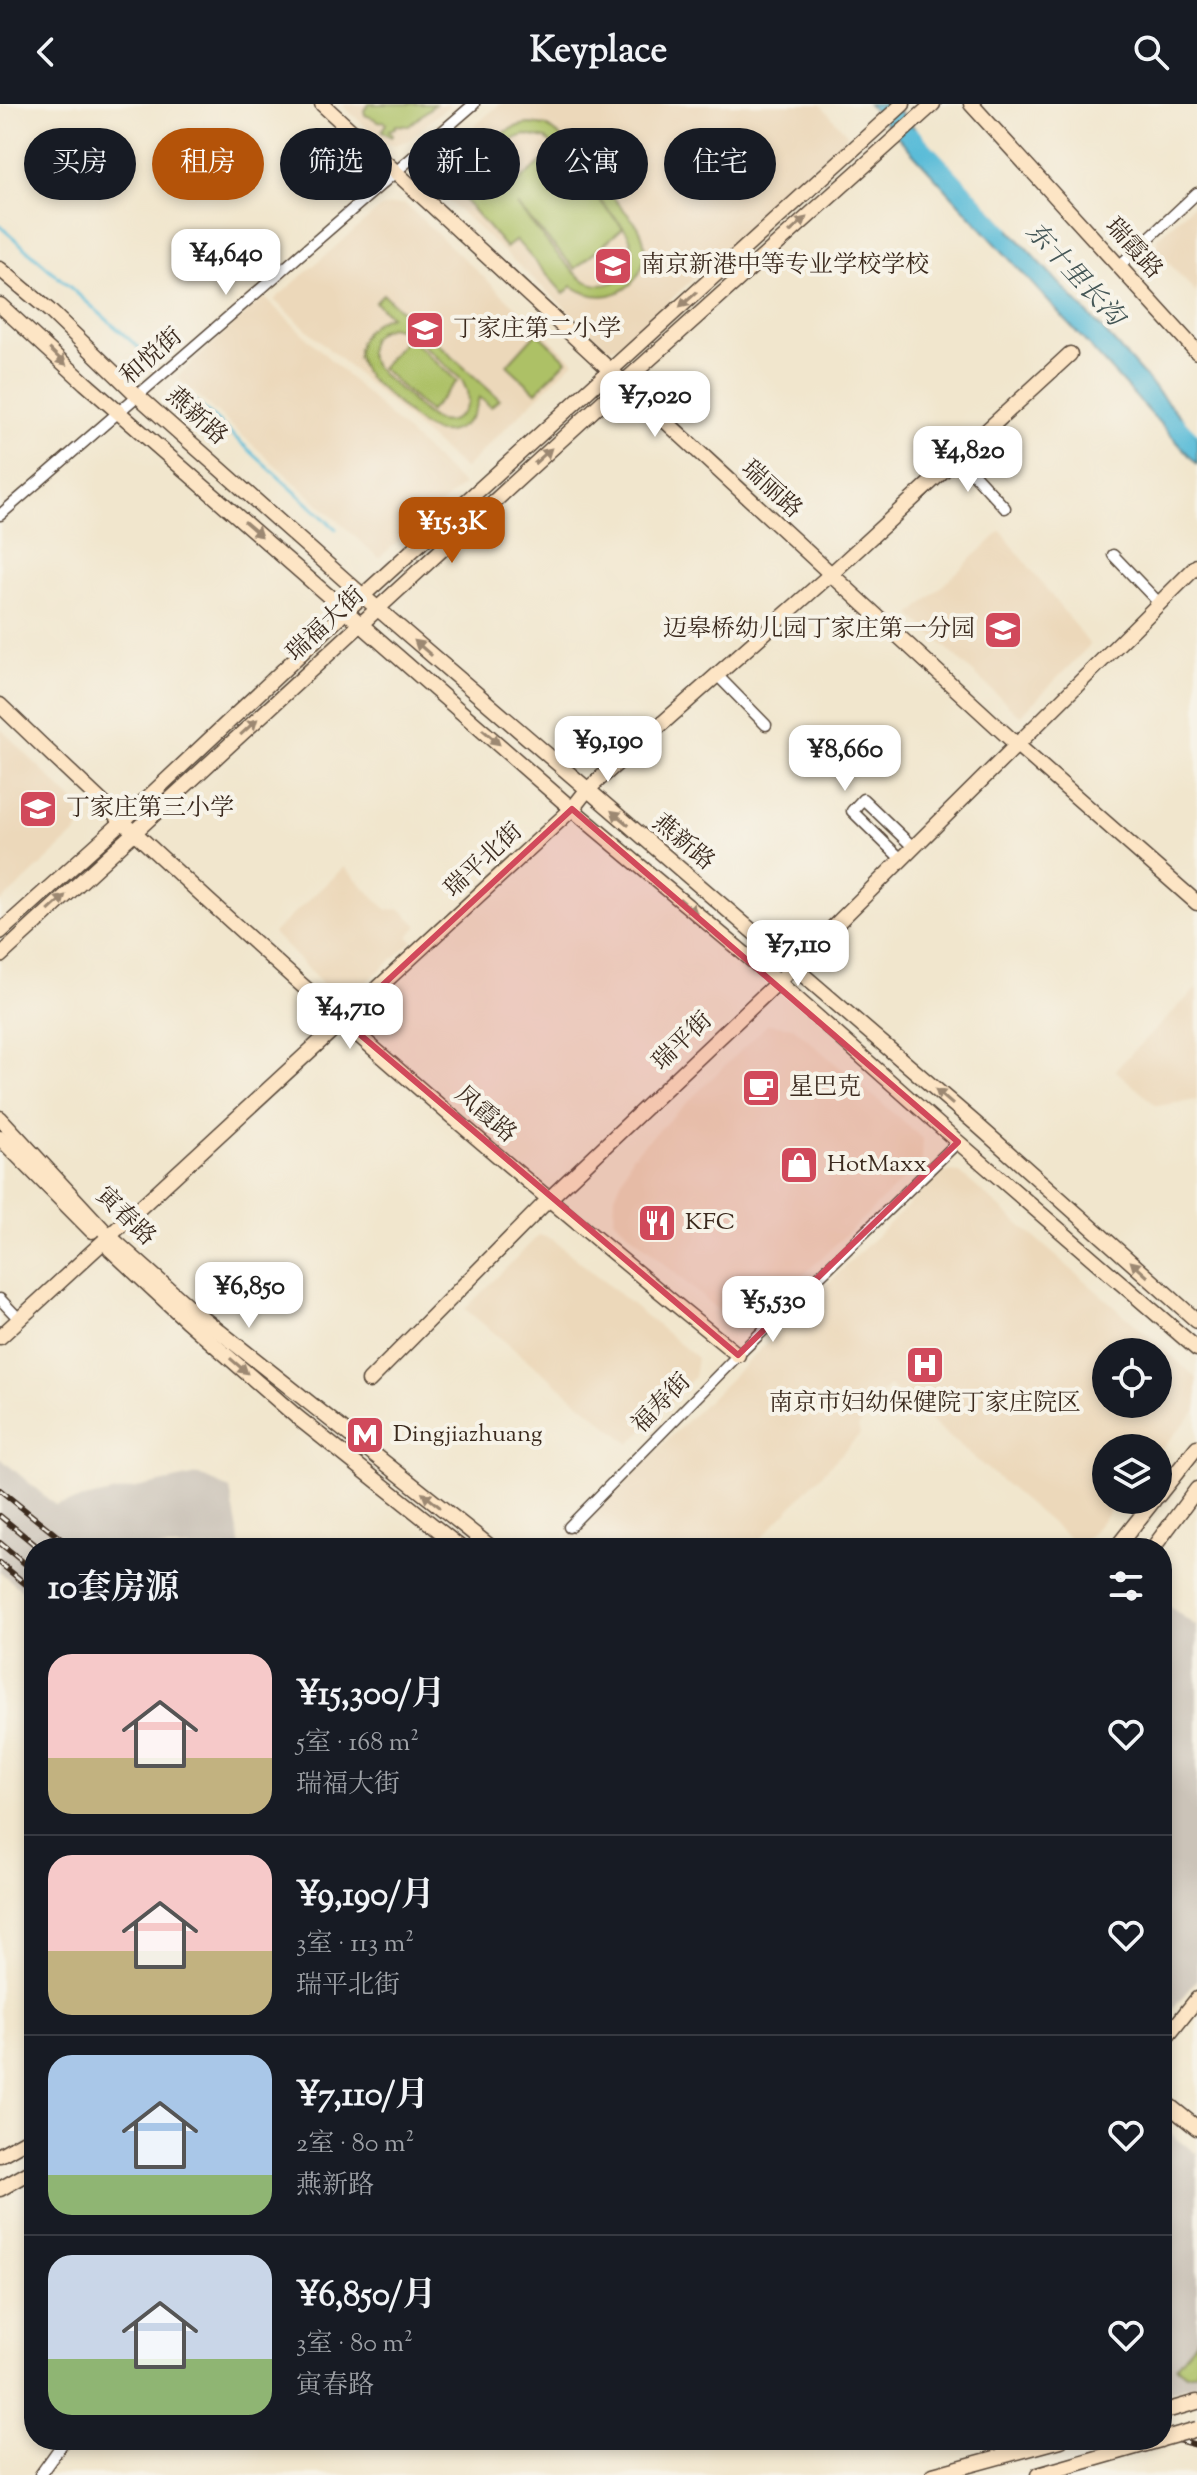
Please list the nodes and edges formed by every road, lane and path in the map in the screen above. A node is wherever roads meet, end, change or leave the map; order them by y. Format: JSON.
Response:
{"nodes":[{"id":1,"x":322,"y":104,"type":"edge"},
{"id":2,"x":474,"y":104,"type":"edge"},
{"id":3,"x":903,"y":104,"type":"edge"},
{"id":4,"x":933,"y":104,"type":"edge"},
{"id":5,"x":971,"y":104,"type":"edge"},
{"id":6,"x":394,"y":172,"type":"junction"},
{"id":7,"x":1197,"y":193,"type":"edge"},
{"id":8,"x":1119,"y":266,"type":"junction"},
{"id":9,"x":0,"y":269,"type":"edge"},
{"id":10,"x":0,"y":305,"type":"edge"},
{"id":11,"x":1197,"y":352,"type":"edge"},
{"id":12,"x":1070,"y":354,"type":"dead end"},
{"id":13,"x":610,"y":371,"type":"junction"},
{"id":14,"x":623,"y":383,"type":"junction"},
{"id":15,"x":138,"y":396,"type":"junction"},
{"id":16,"x":119,"y":412,"type":"junction"},
{"id":17,"x":957,"y":456,"type":"junction"},
{"id":18,"x":1005,"y":508,"type":"dead end"},
{"id":19,"x":0,"y":515,"type":"edge"},
{"id":20,"x":1113,"y":555,"type":"dead end"},
{"id":21,"x":1197,"y":566,"type":"edge"},
{"id":22,"x":831,"y":574,"type":"junction"},
{"id":23,"x":363,"y":596,"type":"junction"},
{"id":24,"x":1159,"y":603,"type":"junction"},
{"id":25,"x":377,"y":608,"type":"junction"},
{"id":26,"x":347,"y":610,"type":"junction"},
{"id":27,"x":361,"y":623,"type":"junction"},
{"id":28,"x":717,"y":675,"type":"junction"},
{"id":29,"x":0,"y":705,"type":"edge"},
{"id":30,"x":766,"y":725,"type":"dead end"},
{"id":31,"x":1016,"y":744,"type":"junction"},
{"id":32,"x":587,"y":790,"type":"junction"},
{"id":33,"x":572,"y":809,"type":"junction"},
{"id":34,"x":122,"y":822,"type":"junction"},
{"id":35,"x":134,"y":833,"type":"junction"},
{"id":36,"x":913,"y":847,"type":"junction"},
{"id":37,"x":901,"y":859,"type":"junction"},
{"id":38,"x":1197,"y":903,"type":"edge"},
{"id":39,"x":0,"y":932,"type":"edge"},
{"id":40,"x":0,"y":956,"type":"edge"},
{"id":41,"x":793,"y":966,"type":"junction"},
{"id":42,"x":778,"y":982,"type":"junction"},
{"id":43,"x":344,"y":1021,"type":"junction"},
{"id":44,"x":0,"y":1118,"type":"edge"},
{"id":45,"x":0,"y":1138,"type":"edge"},
{"id":46,"x":958,"y":1142,"type":"junction"},
{"id":47,"x":549,"y":1199,"type":"junction"},
{"id":48,"x":106,"y":1239,"type":"junction"},
{"id":49,"x":0,"y":1299,"type":"edge"},
{"id":50,"x":19,"y":1319,"type":"junction"},
{"id":51,"x":1197,"y":1321,"type":"edge"},
{"id":52,"x":0,"y":1337,"type":"edge"},
{"id":53,"x":1197,"y":1349,"type":"edge"},
{"id":54,"x":738,"y":1355,"type":"junction"},
{"id":55,"x":369,"y":1381,"type":"dead end"},
{"id":56,"x":1197,"y":1447,"type":"edge"},
{"id":57,"x":1172,"y":1478,"type":"edge"},
{"id":58,"x":1197,"y":1489,"type":"edge"},
{"id":59,"x":1143,"y":1514,"type":"edge"},
{"id":60,"x":569,"y":1527,"type":"dead end"},
{"id":61,"x":448,"y":1538,"type":"edge"},
{"id":62,"x":479,"y":1538,"type":"edge"},
{"id":63,"x":1124,"y":1538,"type":"edge"},
{"id":64,"x":1160,"y":1538,"type":"edge"},
{"id":65,"x":1197,"y":1999,"type":"edge"},
{"id":66,"x":1172,"y":2030,"type":"edge"},
{"id":67,"x":1172,"y":2108,"type":"edge"},
{"id":68,"x":1197,"y":2128,"type":"edge"},
{"id":69,"x":24,"y":2142,"type":"edge"},
{"id":70,"x":0,"y":2155,"type":"edge"},
{"id":71,"x":24,"y":2176,"type":"edge"},
{"id":72,"x":0,"y":2189,"type":"edge"},
{"id":73,"x":1197,"y":2402,"type":"edge"},
{"id":74,"x":1172,"y":2409,"type":"edge"},
{"id":75,"x":1197,"y":2429,"type":"edge"},
{"id":76,"x":1172,"y":2437,"type":"edge"},
{"id":77,"x":58,"y":2450,"type":"edge"},
{"id":78,"x":1024,"y":2450,"type":"edge"},
{"id":79,"x":1126,"y":2450,"type":"edge"},
{"id":80,"x":40,"y":2475,"type":"edge"},
{"id":81,"x":933,"y":2475,"type":"edge"},
{"id":82,"x":1038,"y":2475,"type":"edge"}],
"edges":[{"from":1,"to":6,"type":"street","name":"瑞丽路"},
{"from":2,"to":6,"type":"street","name":"和悦街"},
{"from":3,"to":13,"type":"street","name":"瑞福大街","one_way":true},
{"from":14,"to":4,"type":"street","name":"瑞福大街","one_way":true},
{"from":5,"to":8,"type":"street","name":"瑞霞路"},
{"from":6,"to":13,"type":"street","name":"瑞丽路"},
{"from":6,"to":15,"type":"street","name":"和悦街"},
{"from":7,"to":8,"type":"street"},
{"from":8,"to":11,"type":"street","name":"瑞霞路"},
{"from":9,"to":15,"type":"street","name":"燕新路"},
{"from":10,"to":16,"type":"street","name":"燕新路","one_way":true},
{"from":12,"to":17,"type":"street","name":"瑞平北街"},
{"from":13,"to":14,"type":"street","name":"瑞丽路"},
{"from":13,"to":23,"type":"street","name":"瑞福大街"},
{"from":14,"to":22,"type":"street","name":"瑞丽路"},
{"from":25,"to":14,"type":"street","name":"瑞福大街","one_way":true},
{"from":15,"to":16,"type":"street","name":"和悦街"},
{"from":15,"to":23,"type":"street","name":"燕新路"},
{"from":16,"to":19,"type":"street","name":"和悦街"},
{"from":16,"to":26,"type":"street","name":"燕新路","one_way":true},
{"from":17,"to":18,"type":"street"},
{"from":17,"to":22,"type":"street","name":"瑞平北街"},
{"from":20,"to":24,"type":"street"},
{"from":21,"to":24,"type":"street","name":"瑞平街"},
{"from":22,"to":28,"type":"street","name":"瑞平北街"},
{"from":22,"to":31,"type":"street","name":"瑞丽路"},
{"from":23,"to":25,"type":"street","name":"燕新路"},
{"from":23,"to":26,"type":"street","name":"瑞福大街"},
{"from":24,"to":31,"type":"street","name":"瑞平街"},
{"from":25,"to":27,"type":"street","name":"瑞福大街"},
{"from":32,"to":25,"type":"street","name":"燕新路","one_way":true},
{"from":26,"to":27,"type":"street","name":"燕新路"},
{"from":26,"to":34,"type":"street","name":"瑞福大街"},
{"from":27,"to":33,"type":"street","name":"燕新路","one_way":true},
{"from":35,"to":27,"type":"street","name":"瑞福大街","one_way":true},
{"from":28,"to":30,"type":"street"},
{"from":28,"to":32,"type":"street","name":"瑞平北街"},
{"from":29,"to":34,"type":"street","name":"凤霞路"},
{"from":31,"to":36,"type":"street","name":"瑞平街"},
{"from":31,"to":38,"type":"street","name":"瑞丽路"},
{"from":32,"to":33,"type":"street","name":"瑞平北街"},
{"from":41,"to":32,"type":"street","name":"燕新路","one_way":true},
{"from":33,"to":42,"type":"street","name":"燕新路","one_way":true},
{"from":33,"to":43,"type":"street","name":"瑞平北街"},
{"from":34,"to":35,"type":"street","name":"凤霞路"},
{"from":34,"to":39,"type":"street","name":"瑞福大街"},
{"from":40,"to":35,"type":"street","name":"瑞福大街","one_way":true},
{"from":35,"to":43,"type":"street","name":"凤霞路"},
{"from":36,"to":37,"type":"street","name":"瑞平街"},
{"from":36,"to":37,"type":"street"},
{"from":37,"to":41,"type":"street","name":"瑞平街"},
{"from":41,"to":42,"type":"street","name":"瑞平街"},
{"from":51,"to":41,"type":"street","name":"燕新路","one_way":true},
{"from":42,"to":46,"type":"street","name":"燕新路"},
{"from":42,"to":47,"type":"street","name":"瑞平街"},
{"from":43,"to":47,"type":"street","name":"凤霞路"},
{"from":43,"to":48,"type":"street","name":"瑞平北街"},
{"from":44,"to":48,"type":"street","name":"寅春路"},
{"from":45,"to":48,"type":"street","name":"寅春路"},
{"from":46,"to":53,"type":"street","name":"燕新路"},
{"from":46,"to":54,"type":"street","name":"福寿街"},
{"from":47,"to":54,"type":"street","name":"凤霞路"},
{"from":47,"to":55,"type":"street","name":"瑞平街"},
{"from":48,"to":50,"type":"street","name":"瑞平北街"},
{"from":48,"to":61,"type":"street","name":"寅春路","one_way":true},
{"from":62,"to":48,"type":"street","name":"寅春路","one_way":true},
{"from":49,"to":50,"type":"street"},
{"from":50,"to":52,"type":"street","name":"瑞平北街"},
{"from":54,"to":60,"type":"street","name":"福寿街"},
{"from":56,"to":57,"type":"street"},
{"from":58,"to":64,"type":"street"},
{"from":59,"to":63,"type":"street"},
{"from":65,"to":66,"type":"street"},
{"from":67,"to":68,"type":"street"},
{"from":69,"to":70,"type":"street"},
{"from":71,"to":72,"type":"street"},
{"from":73,"to":74,"type":"street"},
{"from":75,"to":76,"type":"street","bridge":true},
{"from":77,"to":80,"type":"street"},
{"from":78,"to":81,"type":"street"},
{"from":79,"to":82,"type":"street"}]}
